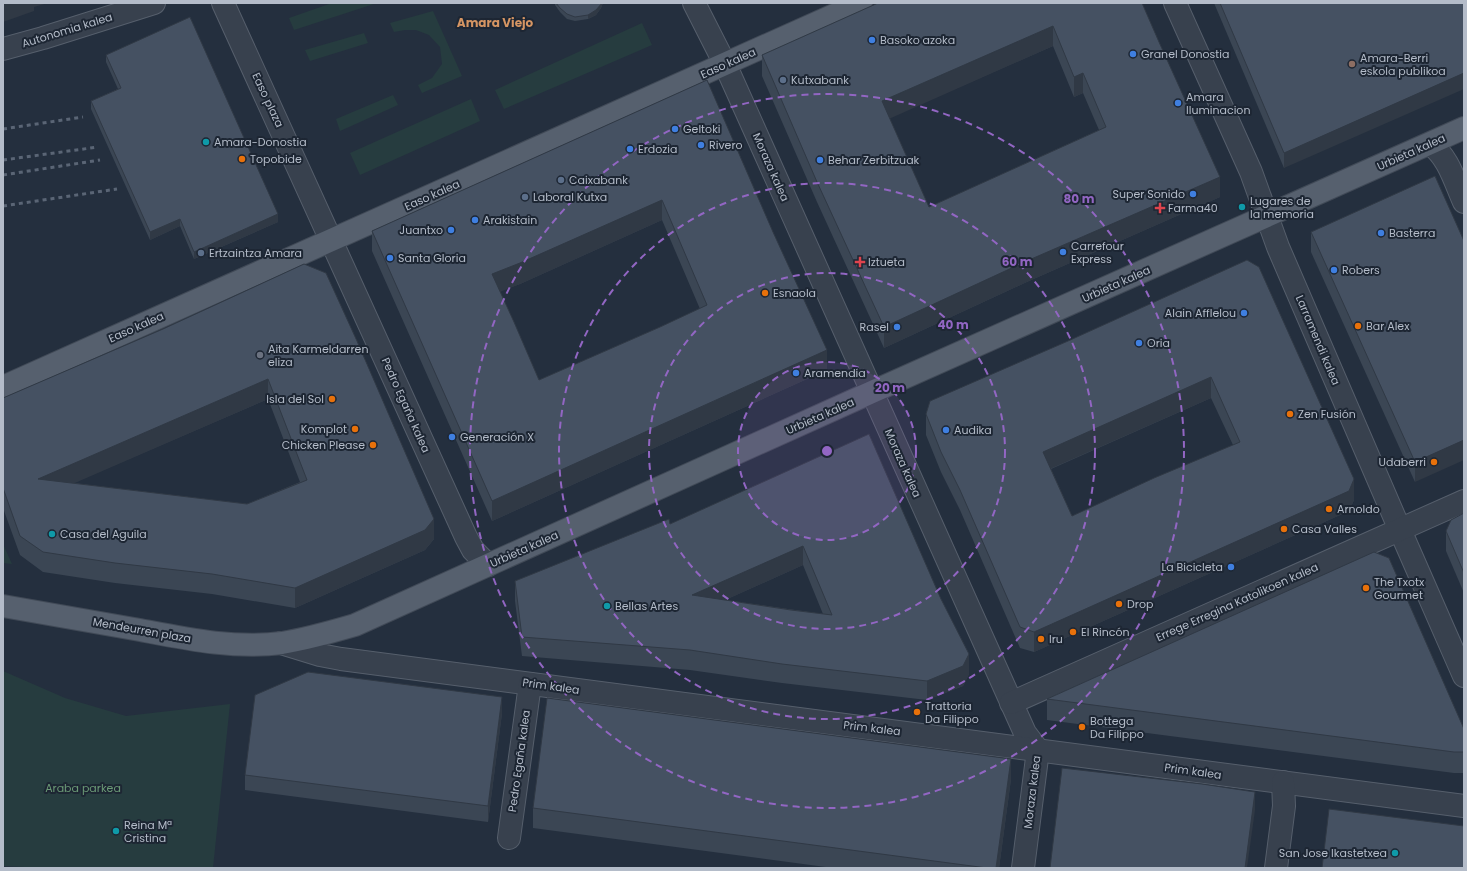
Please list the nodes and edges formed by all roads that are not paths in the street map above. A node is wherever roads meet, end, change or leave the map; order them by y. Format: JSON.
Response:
{"nodes":[{"id":1,"x":154,"y":3,"type":"edge"},
{"id":2,"x":223,"y":3,"type":"edge"},
{"id":3,"x":694,"y":3,"type":"edge"},
{"id":4,"x":861,"y":3,"type":"edge"},
{"id":5,"x":1175,"y":3,"type":"edge"},
{"id":6,"x":3,"y":48,"type":"edge"},
{"id":7,"x":725,"y":64,"type":"junction"},
{"id":8,"x":1464,"y":128,"type":"edge"},
{"id":9,"x":1430,"y":144,"type":"junction"},
{"id":10,"x":1464,"y":202,"type":"edge"},
{"id":11,"x":1267,"y":216,"type":"junction"},
{"id":12,"x":332,"y":240,"type":"junction"},
{"id":13,"x":3,"y":387,"type":"edge"},
{"id":14,"x":872,"y":392,"type":"junction"},
{"id":15,"x":1464,"y":502,"type":"edge"},
{"id":16,"x":1400,"y":530,"type":"junction"},
{"id":17,"x":488,"y":565,"type":"junction"},
{"id":18,"x":3,"y":606,"type":"edge"},
{"id":19,"x":281,"y":643,"type":"junction"},
{"id":20,"x":1464,"y":676,"type":"edge"},
{"id":21,"x":530,"y":684,"type":"junction"},
{"id":22,"x":1011,"y":703,"type":"junction"},
{"id":23,"x":1038,"y":750,"type":"junction"},
{"id":24,"x":1283,"y":782,"type":"junction"},
{"id":25,"x":1464,"y":806,"type":"edge"},
{"id":26,"x":509,"y":838,"type":"dead end"},
{"id":27,"x":1023,"y":868,"type":"edge"},
{"id":28,"x":1276,"y":868,"type":"edge"}],
"edges":[{"from":1,"to":6,"type":"street","name":"Autonomia kalea"},
{"from":2,"to":12,"type":"street","name":"Easo plaza"},
{"from":3,"to":7,"type":"street","name":"Moraza kalea"},
{"from":4,"to":7,"type":"main road","name":"Easo kalea"},
{"from":5,"to":11,"type":"street","name":"Larramendi kalea"},
{"from":7,"to":12,"type":"main road","name":"Easo kalea"},
{"from":7,"to":14,"type":"street","name":"Moraza kalea"},
{"from":8,"to":9,"type":"main road","name":"Urbieta kalea"},
{"from":9,"to":10,"type":"street"},
{"from":9,"to":11,"type":"main road","name":"Urbieta kalea"},
{"from":11,"to":14,"type":"main road","name":"Urbieta kalea"},
{"from":11,"to":16,"type":"street","name":"Larramendi kalea"},
{"from":12,"to":13,"type":"main road","name":"Easo kalea"},
{"from":12,"to":17,"type":"street","name":"Pedro Egaña kalea"},
{"from":14,"to":17,"type":"main road","name":"Urbieta kalea"},
{"from":14,"to":22,"type":"street","name":"Moraza kalea"},
{"from":15,"to":16,"type":"street","name":"Errege Erregina Katolikoen kalea"},
{"from":16,"to":20,"type":"street","name":"Larramendi kalea"},
{"from":16,"to":22,"type":"street","name":"Errege Erregina Katolikoen kalea"},
{"from":17,"to":19,"type":"main road","name":"Urbieta kalea"},
{"from":18,"to":19,"type":"main road","name":"Mendeurren plaza"},
{"from":19,"to":21,"type":"street","name":"Prim kalea"},
{"from":21,"to":23,"type":"street","name":"Prim kalea"},
{"from":21,"to":26,"type":"street","name":"Pedro Egaña kalea"},
{"from":22,"to":23,"type":"street","name":"Moraza kalea"},
{"from":23,"to":24,"type":"street","name":"Prim kalea"},
{"from":23,"to":27,"type":"street","name":"Moraza kalea"},
{"from":24,"to":25,"type":"street","name":"Prim kalea"},
{"from":24,"to":28,"type":"street"}]}
